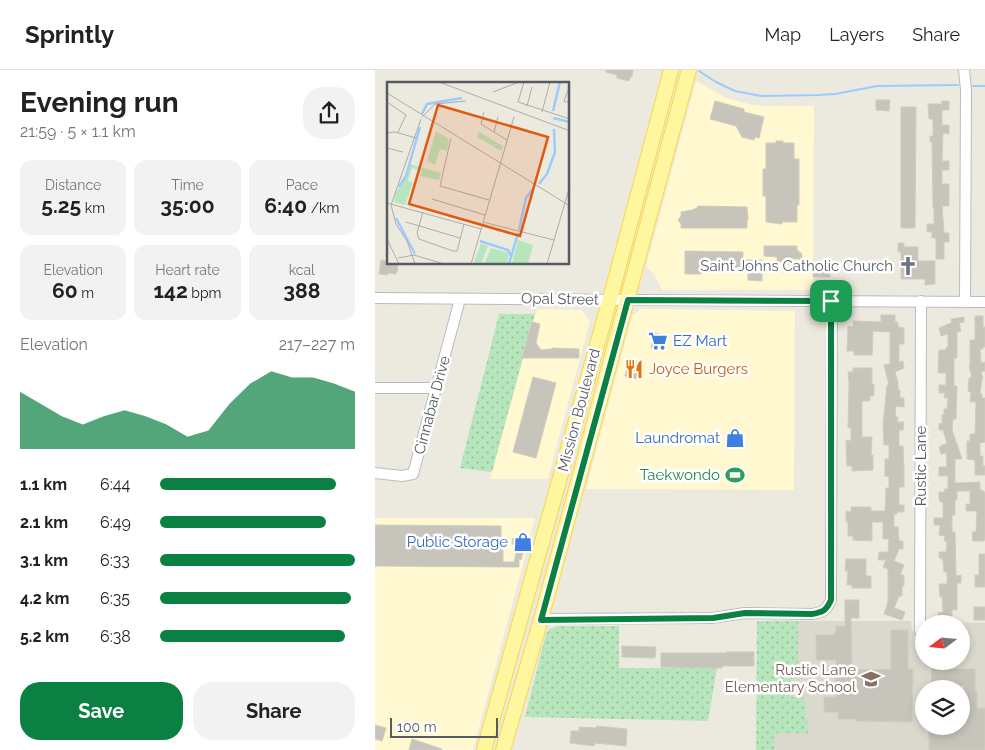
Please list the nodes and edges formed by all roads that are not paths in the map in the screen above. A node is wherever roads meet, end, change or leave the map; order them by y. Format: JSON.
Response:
{"nodes":[{"id":1,"x":671,"y":70,"type":"edge"},
{"id":2,"x":689,"y":70,"type":"edge"},
{"id":3,"x":964,"y":70,"type":"edge"},
{"id":4,"x":375,"y":298,"type":"edge"},
{"id":5,"x":460,"y":299,"type":"junction"},
{"id":6,"x":609,"y":300,"type":"junction"},
{"id":7,"x":628,"y":300,"type":"junction"},
{"id":8,"x":831,"y":301,"type":"junction"},
{"id":9,"x":921,"y":301,"type":"junction"},
{"id":10,"x":965,"y":302,"type":"junction"},
{"id":11,"x":985,"y":302,"type":"edge"},
{"id":12,"x":375,"y":388,"type":"edge"},
{"id":13,"x":437,"y":388,"type":"junction"},
{"id":14,"x":375,"y":473,"type":"edge"},
{"id":15,"x":920,"y":615,"type":"edge"},
{"id":16,"x":541,"y":620,"type":"junction"},
{"id":17,"x":484,"y":750,"type":"edge"},
{"id":18,"x":503,"y":750,"type":"edge"}],
"edges":[{"from":1,"to":6,"type":"main road","name":"Mission Boulevard"},
{"from":2,"to":7,"type":"main road","name":"Mission Boulevard"},
{"from":3,"to":10,"type":"street"},
{"from":4,"to":5,"type":"street","name":"Opal Street"},
{"from":5,"to":6,"type":"street","name":"Opal Street"},
{"from":5,"to":13,"type":"street","name":"Cinnabar Drive"},
{"from":6,"to":7,"type":"street","name":"Opal Street"},
{"from":6,"to":17,"type":"main road","name":"Mission Boulevard"},
{"from":7,"to":8,"type":"street","name":"Opal Street"},
{"from":7,"to":16,"type":"main road","name":"Mission Boulevard"},
{"from":8,"to":9,"type":"street","name":"Opal Street"},
{"from":8,"to":16,"type":"street"},
{"from":9,"to":10,"type":"street","name":"Opal Street"},
{"from":9,"to":15,"type":"street","name":"Rustic Lane"},
{"from":10,"to":11,"type":"street","name":"Opal Street"},
{"from":12,"to":13,"type":"street"},
{"from":13,"to":14,"type":"street","name":"Cinnabar Drive"},
{"from":16,"to":18,"type":"main road","name":"Mission Boulevard"}]}
